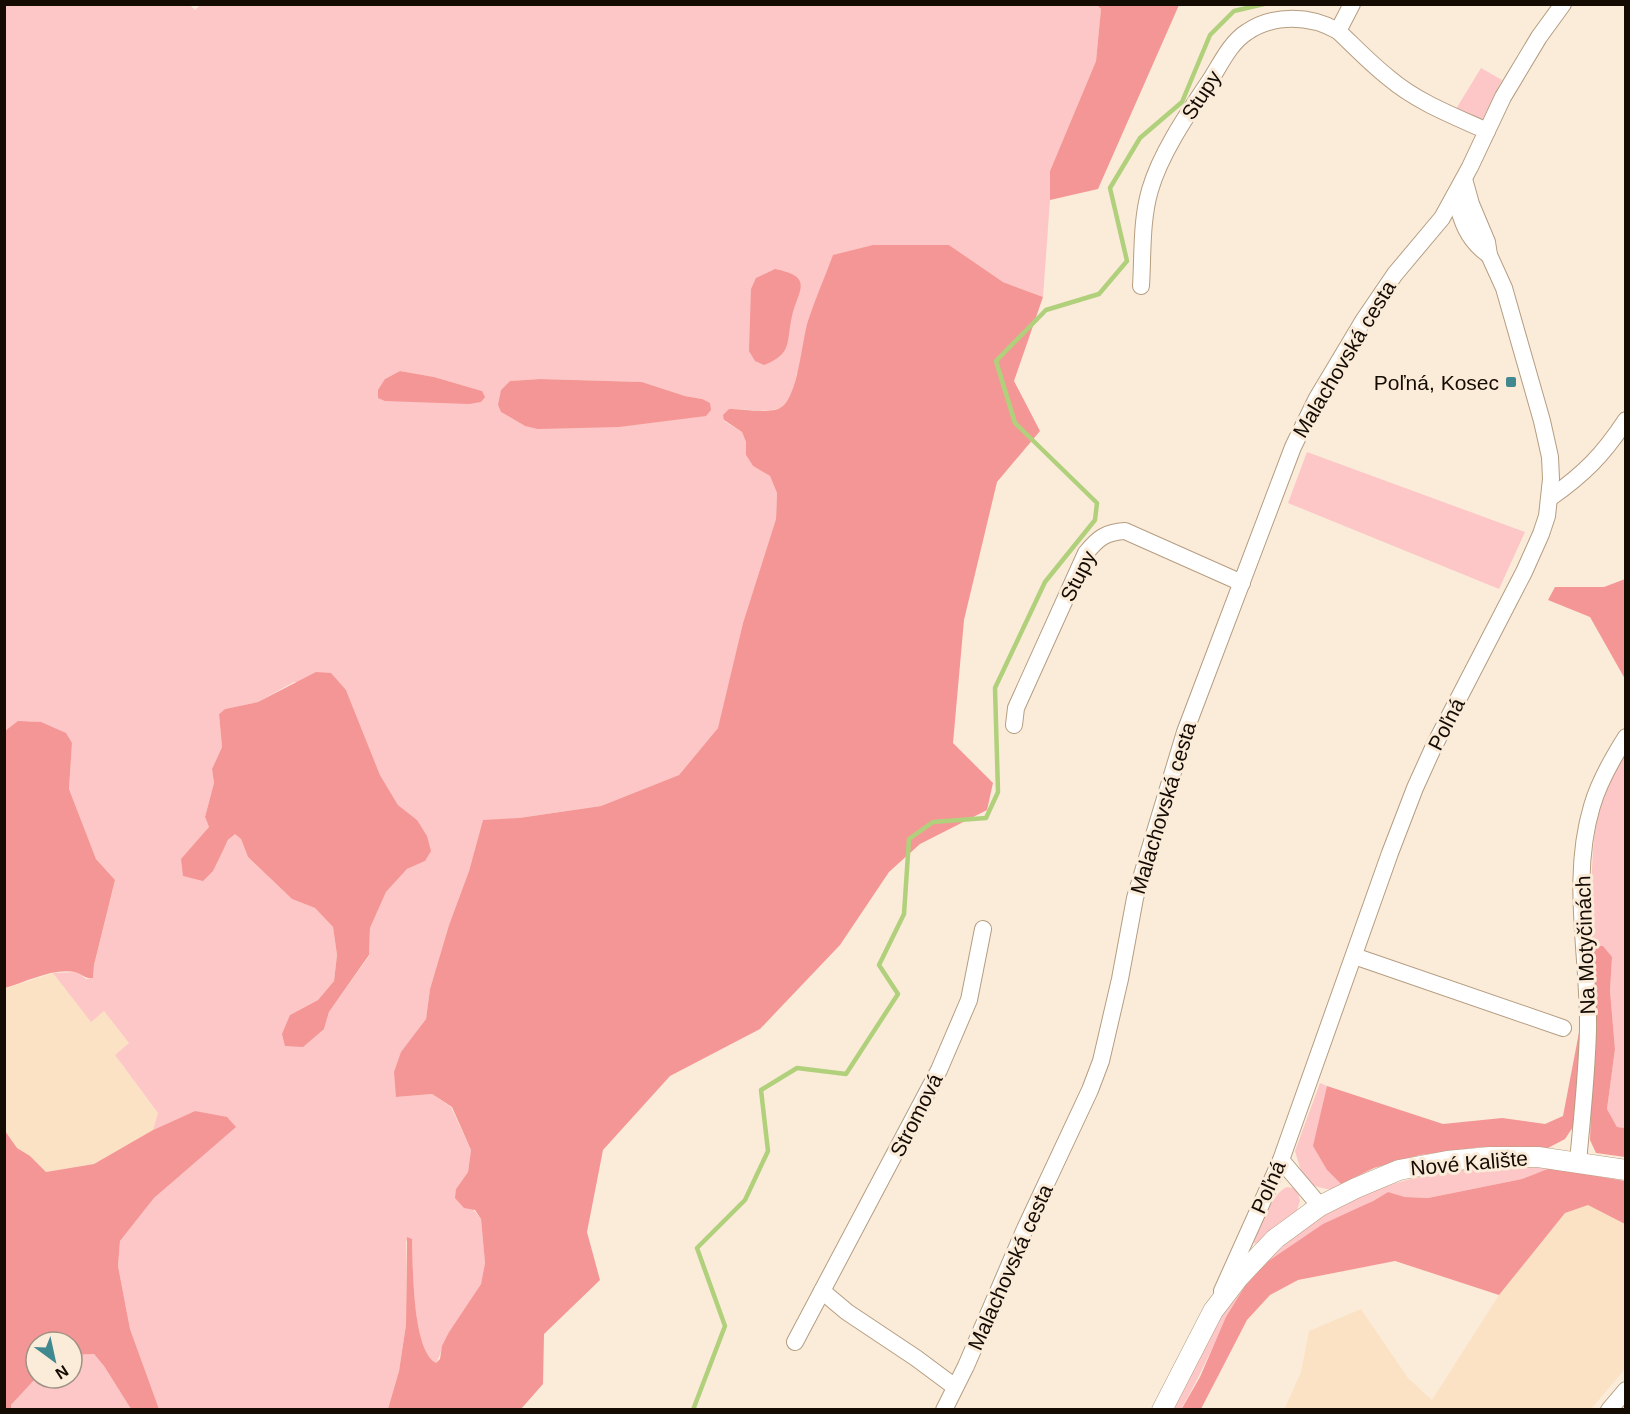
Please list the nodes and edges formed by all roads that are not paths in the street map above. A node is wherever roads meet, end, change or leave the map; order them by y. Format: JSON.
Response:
{"nodes":[{"id":1,"x":1352,"y":4,"type":"edge"},
{"id":2,"x":1563,"y":4,"type":"edge"},
{"id":3,"x":1338,"y":31,"type":"junction"},
{"id":4,"x":1487,"y":131,"type":"junction"},
{"id":5,"x":1464,"y":179,"type":"junction"},
{"id":6,"x":1455,"y":195,"type":"junction"},
{"id":7,"x":1468,"y":215,"type":"junction"},
{"id":8,"x":1438,"y":224,"type":"junction"},
{"id":9,"x":1466,"y":232,"type":"junction"},
{"id":10,"x":1489,"y":255,"type":"junction"},
{"id":11,"x":1141,"y":286,"type":"dead end"},
{"id":12,"x":1626,"y":420,"type":"edge"},
{"id":13,"x":1550,"y":498,"type":"junction"},
{"id":14,"x":1242,"y":583,"type":"junction"},
{"id":15,"x":1014,"y":725,"type":"dead end"},
{"id":16,"x":1626,"y":737,"type":"edge"},
{"id":17,"x":983,"y":929,"type":"dead end"},
{"id":18,"x":1354,"y":956,"type":"junction"},
{"id":19,"x":1563,"y":1028,"type":"dead end"},
{"id":20,"x":1281,"y":1160,"type":"junction"},
{"id":21,"x":1578,"y":1162,"type":"junction"},
{"id":22,"x":1626,"y":1170,"type":"edge"},
{"id":23,"x":1320,"y":1206,"type":"junction"},
{"id":24,"x":822,"y":1291,"type":"junction"},
{"id":25,"x":1213,"y":1311,"type":"junction"},
{"id":26,"x":795,"y":1342,"type":"dead end"},
{"id":27,"x":955,"y":1387,"type":"junction"},
{"id":28,"x":1626,"y":1390,"type":"edge"},
{"id":29,"x":944,"y":1410,"type":"edge"},
{"id":30,"x":1162,"y":1410,"type":"edge"},
{"id":31,"x":1609,"y":1410,"type":"edge"}],
"edges":[{"from":1,"to":3,"type":"street"},
{"from":2,"to":4,"type":"street","name":"Malachovská cesta"},
{"from":3,"to":4,"type":"street"},
{"from":3,"to":11,"type":"street","name":"Stupy"},
{"from":4,"to":5,"type":"street","name":"Malachovská cesta"},
{"from":5,"to":6,"type":"street","name":"Malachovská cesta"},
{"from":5,"to":7,"type":"street"},
{"from":6,"to":7,"type":"street"},
{"from":6,"to":8,"type":"street","name":"Malachovská cesta"},
{"from":7,"to":8,"type":"street"},
{"from":7,"to":9,"type":"street"},
{"from":7,"to":10,"type":"street"},
{"from":8,"to":9,"type":"street"},
{"from":8,"to":14,"type":"street","name":"Malachovská cesta"},
{"from":9,"to":10,"type":"street"},
{"from":10,"to":13,"type":"street","name":"Poľná"},
{"from":12,"to":13,"type":"street"},
{"from":13,"to":18,"type":"street","name":"Poľná"},
{"from":14,"to":15,"type":"street","name":"Stupy"},
{"from":14,"to":27,"type":"street","name":"Malachovská cesta"},
{"from":16,"to":21,"type":"street","name":"Na Motyčinách"},
{"from":17,"to":24,"type":"street","name":"Stromová"},
{"from":18,"to":19,"type":"street"},
{"from":18,"to":20,"type":"street","name":"Poľná"},
{"from":20,"to":23,"type":"street"},
{"from":20,"to":25,"type":"street","name":"Poľná"},
{"from":21,"to":22,"type":"street","name":"Nové Kalište"},
{"from":21,"to":23,"type":"street","name":"Nové Kalište"},
{"from":23,"to":25,"type":"street","name":"Nové Kalište"},
{"from":24,"to":26,"type":"street","name":"Stromová"},
{"from":24,"to":27,"type":"street"},
{"from":25,"to":30,"type":"street","name":"Poľná"},
{"from":27,"to":29,"type":"street","name":"Malachovská cesta"},
{"from":28,"to":31,"type":"street"}]}
